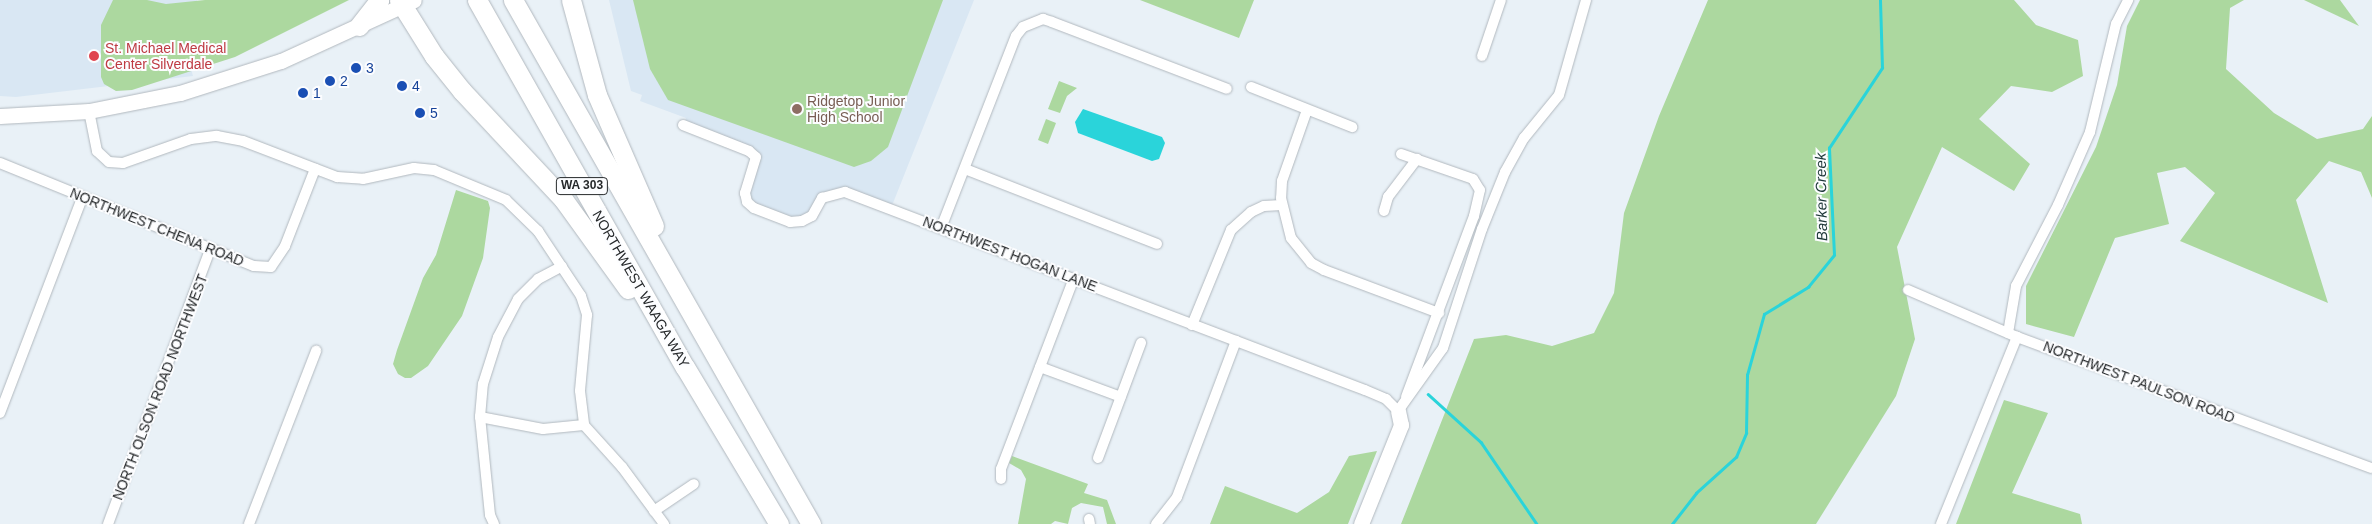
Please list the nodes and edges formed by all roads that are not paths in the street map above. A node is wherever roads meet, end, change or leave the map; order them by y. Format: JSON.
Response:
{"nodes":[{"id":1,"x":379,"y":0,"type":"edge"},
{"id":2,"x":513,"y":0,"type":"edge"},
{"id":3,"x":572,"y":0,"type":"edge"},
{"id":4,"x":1501,"y":0,"type":"edge"},
{"id":5,"x":1586,"y":0,"type":"edge"},
{"id":6,"x":2128,"y":0,"type":"edge"},
{"id":7,"x":405,"y":2,"type":"edge"},
{"id":8,"x":478,"y":2,"type":"edge"},
{"id":9,"x":359,"y":26,"type":"junction"},
{"id":10,"x":1482,"y":56,"type":"dead end"},
{"id":11,"x":1251,"y":87,"type":"dead end"},
{"id":12,"x":1227,"y":89,"type":"dead end"},
{"id":13,"x":89,"y":110,"type":"junction"},
{"id":14,"x":1307,"y":110,"type":"junction"},
{"id":15,"x":0,"y":116,"type":"edge"},
{"id":16,"x":682,"y":125,"type":"dead end"},
{"id":17,"x":1352,"y":127,"type":"dead end"},
{"id":18,"x":1401,"y":154,"type":"dead end"},
{"id":19,"x":1417,"y":159,"type":"junction"},
{"id":20,"x":0,"y":163,"type":"edge"},
{"id":21,"x":315,"y":169,"type":"junction"},
{"id":22,"x":965,"y":169,"type":"junction"},
{"id":23,"x":82,"y":198,"type":"junction"},
{"id":24,"x":1282,"y":205,"type":"junction"},
{"id":25,"x":1384,"y":211,"type":"dead end"},
{"id":26,"x":941,"y":228,"type":"junction"},
{"id":27,"x":1157,"y":244,"type":"dead end"},
{"id":28,"x":210,"y":249,"type":"junction"},
{"id":29,"x":562,"y":266,"type":"junction"},
{"id":30,"x":1074,"y":278,"type":"junction"},
{"id":31,"x":1908,"y":290,"type":"dead end"},
{"id":32,"x":684,"y":300,"type":"junction"},
{"id":33,"x":1439,"y":313,"type":"junction"},
{"id":34,"x":1192,"y":325,"type":"junction"},
{"id":35,"x":2012,"y":335,"type":"junction"},
{"id":36,"x":1236,"y":341,"type":"junction"},
{"id":37,"x":1141,"y":343,"type":"dead end"},
{"id":38,"x":316,"y":351,"type":"dead end"},
{"id":39,"x":685,"y":367,"type":"junction"},
{"id":40,"x":1040,"y":367,"type":"junction"},
{"id":41,"x":1121,"y":397,"type":"junction"},
{"id":42,"x":1401,"y":408,"type":"junction"},
{"id":43,"x":0,"y":413,"type":"edge"},
{"id":44,"x":480,"y":417,"type":"junction"},
{"id":45,"x":584,"y":425,"type":"junction"},
{"id":46,"x":1098,"y":458,"type":"dead end"},
{"id":47,"x":2372,"y":468,"type":"edge"},
{"id":48,"x":1002,"y":479,"type":"dead end"},
{"id":49,"x":694,"y":484,"type":"dead end"},
{"id":50,"x":654,"y":511,"type":"junction"},
{"id":51,"x":108,"y":524,"type":"edge"},
{"id":52,"x":249,"y":524,"type":"edge"},
{"id":53,"x":494,"y":524,"type":"edge"},
{"id":54,"x":664,"y":524,"type":"edge"},
{"id":55,"x":778,"y":524,"type":"edge"},
{"id":56,"x":810,"y":524,"type":"edge"},
{"id":57,"x":1156,"y":524,"type":"edge"},
{"id":58,"x":1361,"y":524,"type":"edge"},
{"id":59,"x":1941,"y":524,"type":"edge"}],
"edges":[{"from":1,"to":9,"type":"highway"},
{"from":2,"to":32,"type":"highway","number":"WA 303"},
{"from":3,"to":32,"type":"highway"},
{"from":4,"to":10,"type":"street"},
{"from":5,"to":42,"type":"street"},
{"from":6,"to":35,"type":"street"},
{"from":7,"to":9,"type":"main road"},
{"from":7,"to":39,"type":"highway"},
{"from":8,"to":39,"type":"highway","name":"NORTHWEST WAAGA WAY","number":"WA 303"},
{"from":9,"to":13,"type":"main road"},
{"from":11,"to":14,"type":"street"},
{"from":12,"to":22,"type":"street"},
{"from":13,"to":15,"type":"main road"},
{"from":13,"to":21,"type":"street"},
{"from":14,"to":17,"type":"street"},
{"from":14,"to":24,"type":"street"},
{"from":16,"to":26,"type":"street","name":"NORTHWEST HOGAN LANE"},
{"from":18,"to":19,"type":"street"},
{"from":19,"to":25,"type":"street"},
{"from":19,"to":33,"type":"street"},
{"from":20,"to":23,"type":"street","name":"NORTHWEST CHENA ROAD"},
{"from":21,"to":28,"type":"street","name":"NORTHWEST CHENA ROAD"},
{"from":21,"to":29,"type":"street"},
{"from":22,"to":26,"type":"street"},
{"from":22,"to":27,"type":"street"},
{"from":23,"to":28,"type":"street","name":"NORTHWEST CHENA ROAD"},
{"from":23,"to":43,"type":"street"},
{"from":24,"to":33,"type":"street"},
{"from":24,"to":34,"type":"street"},
{"from":26,"to":30,"type":"street","name":"NORTHWEST HOGAN LANE"},
{"from":28,"to":51,"type":"street","name":"NORTH OLSON ROAD NORTHWEST"},
{"from":29,"to":44,"type":"street"},
{"from":29,"to":45,"type":"street"},
{"from":30,"to":34,"type":"street","name":"NORTHWEST HOGAN LANE"},
{"from":30,"to":40,"type":"street"},
{"from":31,"to":35,"type":"street","name":"NORTHWEST PAULSON ROAD"},
{"from":32,"to":56,"type":"highway","number":"WA 303"},
{"from":33,"to":42,"type":"street"},
{"from":34,"to":36,"type":"street","name":"NORTHWEST HOGAN LANE"},
{"from":35,"to":47,"type":"street","name":"NORTHWEST PAULSON ROAD"},
{"from":35,"to":59,"type":"street"},
{"from":36,"to":42,"type":"street","name":"NORTHWEST HOGAN LANE"},
{"from":36,"to":57,"type":"street"},
{"from":37,"to":41,"type":"street"},
{"from":38,"to":52,"type":"street"},
{"from":39,"to":55,"type":"highway","name":"NORTHWEST WAAGA WAY","number":"WA 303"},
{"from":40,"to":41,"type":"street"},
{"from":40,"to":48,"type":"street"},
{"from":41,"to":46,"type":"street"},
{"from":42,"to":58,"type":"main road"},
{"from":44,"to":45,"type":"street"},
{"from":44,"to":53,"type":"street"},
{"from":45,"to":50,"type":"street"},
{"from":49,"to":50,"type":"street"},
{"from":50,"to":54,"type":"street"}]}
